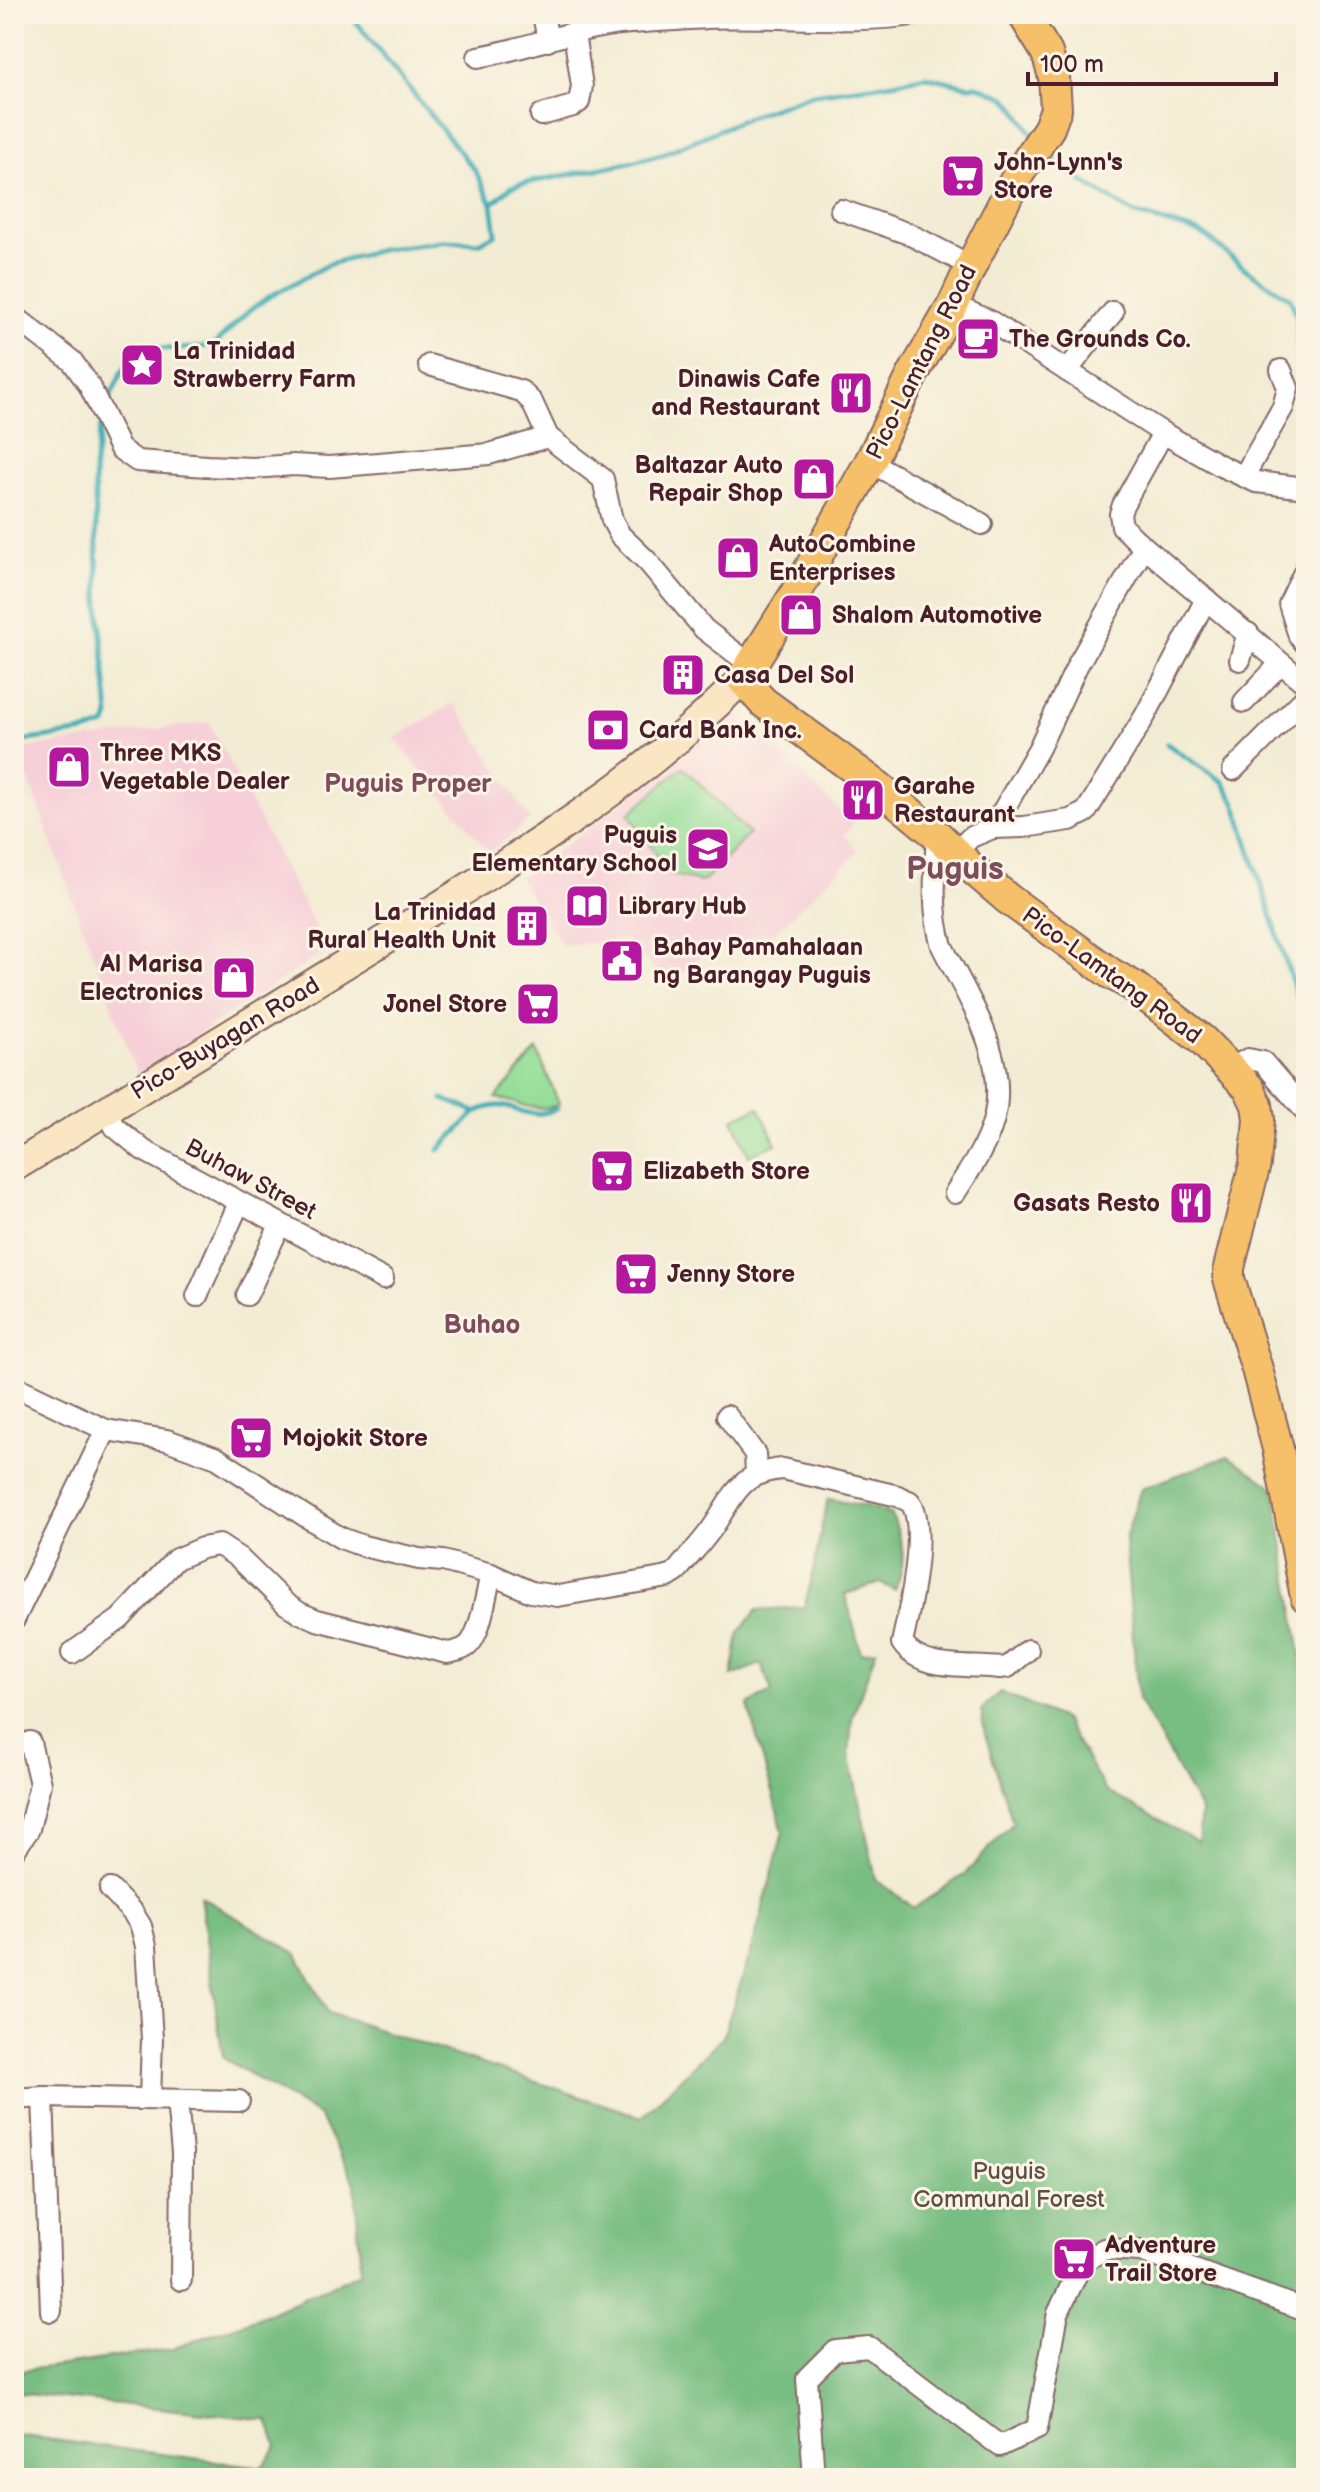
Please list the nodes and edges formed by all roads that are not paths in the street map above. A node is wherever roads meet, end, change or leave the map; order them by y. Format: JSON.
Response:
{"nodes":[{"id":1,"x":543,"y":14,"type":"edge"},
{"id":2,"x":920,"y":14,"type":"edge"},
{"id":3,"x":1023,"y":14,"type":"edge"},
{"id":4,"x":574,"y":33,"type":"junction"},
{"id":5,"x":548,"y":41,"type":"junction"},
{"id":6,"x":478,"y":57,"type":"dead end"},
{"id":7,"x":541,"y":115,"type":"dead end"},
{"id":8,"x":841,"y":210,"type":"dead end"},
{"id":9,"x":971,"y":266,"type":"junction"},
{"id":10,"x":953,"y":305,"type":"junction"},
{"id":11,"x":1113,"y":312,"type":"dead end"},
{"id":12,"x":14,"y":316,"type":"edge"},
{"id":13,"x":429,"y":365,"type":"dead end"},
{"id":14,"x":1281,"y":370,"type":"dead end"},
{"id":15,"x":1067,"y":371,"type":"junction"},
{"id":16,"x":1163,"y":433,"type":"junction"},
{"id":17,"x":548,"y":437,"type":"junction"},
{"id":18,"x":870,"y":462,"type":"junction"},
{"id":19,"x":1244,"y":476,"type":"junction"},
{"id":20,"x":1306,"y":488,"type":"edge"},
{"id":21,"x":982,"y":524,"type":"dead end"},
{"id":22,"x":1144,"y":547,"type":"junction"},
{"id":23,"x":1306,"y":568,"type":"edge"},
{"id":24,"x":1206,"y":599,"type":"junction"},
{"id":25,"x":1248,"y":633,"type":"junction"},
{"id":26,"x":1306,"y":644,"type":"edge"},
{"id":27,"x":1240,"y":660,"type":"dead end"},
{"id":28,"x":1280,"y":664,"type":"junction"},
{"id":29,"x":747,"y":672,"type":"junction"},
{"id":30,"x":1306,"y":684,"type":"edge"},
{"id":31,"x":1306,"y":697,"type":"edge"},
{"id":32,"x":1244,"y":702,"type":"dead end"},
{"id":33,"x":1233,"y":770,"type":"dead end"},
{"id":34,"x":993,"y":828,"type":"junction"},
{"id":35,"x":947,"y":844,"type":"junction"},
{"id":36,"x":1230,"y":1069,"type":"junction"},
{"id":37,"x":1306,"y":1112,"type":"edge"},
{"id":38,"x":110,"y":1118,"type":"junction"},
{"id":39,"x":14,"y":1167,"type":"edge"},
{"id":40,"x":955,"y":1193,"type":"dead end"},
{"id":41,"x":239,"y":1203,"type":"junction"},
{"id":42,"x":280,"y":1225,"type":"junction"},
{"id":43,"x":383,"y":1279,"type":"dead end"},
{"id":44,"x":247,"y":1295,"type":"dead end"},
{"id":45,"x":197,"y":1296,"type":"dead end"},
{"id":46,"x":14,"y":1386,"type":"edge"},
{"id":47,"x":727,"y":1416,"type":"dead end"},
{"id":48,"x":106,"y":1430,"type":"junction"},
{"id":49,"x":756,"y":1474,"type":"junction"},
{"id":50,"x":491,"y":1574,"type":"junction"},
{"id":51,"x":1306,"y":1597,"type":"edge"},
{"id":52,"x":14,"y":1620,"type":"edge"},
{"id":53,"x":1028,"y":1650,"type":"dead end"},
{"id":54,"x":72,"y":1653,"type":"dead end"},
{"id":55,"x":30,"y":1742,"type":"dead end"},
{"id":56,"x":14,"y":1851,"type":"edge"},
{"id":57,"x":110,"y":1889,"type":"dead end"},
{"id":58,"x":43,"y":2097,"type":"junction"},
{"id":59,"x":14,"y":2099,"type":"edge"},
{"id":60,"x":150,"y":2099,"type":"junction"},
{"id":61,"x":177,"y":2100,"type":"junction"},
{"id":62,"x":239,"y":2101,"type":"dead end"},
{"id":63,"x":181,"y":2280,"type":"dead end"},
{"id":64,"x":1306,"y":2310,"type":"edge"},
{"id":65,"x":51,"y":2311,"type":"dead end"},
{"id":66,"x":814,"y":2478,"type":"edge"}],
"edges":[{"from":1,"to":5,"type":"street"},
{"from":2,"to":4,"type":"street"},
{"from":3,"to":9,"type":"main road","name":"Pico-Lamtang Road"},
{"from":4,"to":5,"type":"street"},
{"from":4,"to":7,"type":"street"},
{"from":5,"to":6,"type":"street"},
{"from":8,"to":9,"type":"street"},
{"from":9,"to":10,"type":"main road","name":"Pico-Lamtang Road"},
{"from":10,"to":15,"type":"street"},
{"from":10,"to":18,"type":"main road","name":"Pico-Lamtang Road"},
{"from":11,"to":15,"type":"street"},
{"from":12,"to":17,"type":"street"},
{"from":13,"to":17,"type":"street"},
{"from":14,"to":19,"type":"street"},
{"from":15,"to":16,"type":"street"},
{"from":16,"to":19,"type":"street"},
{"from":16,"to":22,"type":"street"},
{"from":17,"to":29,"type":"street"},
{"from":18,"to":21,"type":"street"},
{"from":18,"to":29,"type":"main road","name":"Pico-Lamtang Road"},
{"from":19,"to":20,"type":"street"},
{"from":22,"to":24,"type":"street"},
{"from":22,"to":34,"type":"street"},
{"from":23,"to":26,"type":"street"},
{"from":24,"to":25,"type":"street"},
{"from":24,"to":34,"type":"street"},
{"from":25,"to":27,"type":"street"},
{"from":25,"to":28,"type":"street"},
{"from":28,"to":30,"type":"street"},
{"from":28,"to":32,"type":"street"},
{"from":29,"to":35,"type":"main road","name":"Pico-Lamtang Road"},
{"from":29,"to":38,"type":"main road","name":"Pico-Buyagan Road"},
{"from":31,"to":33,"type":"street"},
{"from":34,"to":35,"type":"street"},
{"from":35,"to":36,"type":"main road","name":"Pico-Lamtang Road"},
{"from":35,"to":40,"type":"street"},
{"from":36,"to":37,"type":"street"},
{"from":36,"to":51,"type":"main road","name":"Pico-Lamtang Road"},
{"from":38,"to":39,"type":"main road","name":"Pico-Buyagan Road"},
{"from":38,"to":41,"type":"street","name":"Buhaw Street"},
{"from":41,"to":42,"type":"street","name":"Buhaw Street"},
{"from":41,"to":45,"type":"street"},
{"from":42,"to":43,"type":"street","name":"Buhaw Street"},
{"from":42,"to":44,"type":"street"},
{"from":46,"to":48,"type":"street"},
{"from":47,"to":49,"type":"street"},
{"from":48,"to":50,"type":"street"},
{"from":48,"to":52,"type":"street"},
{"from":49,"to":50,"type":"street"},
{"from":49,"to":53,"type":"street"},
{"from":50,"to":54,"type":"street"},
{"from":55,"to":56,"type":"street"},
{"from":57,"to":60,"type":"street"},
{"from":58,"to":59,"type":"street"},
{"from":58,"to":60,"type":"street"},
{"from":58,"to":65,"type":"street"},
{"from":60,"to":61,"type":"street"},
{"from":61,"to":62,"type":"street"},
{"from":61,"to":63,"type":"street"},
{"from":64,"to":66,"type":"street"}]}
